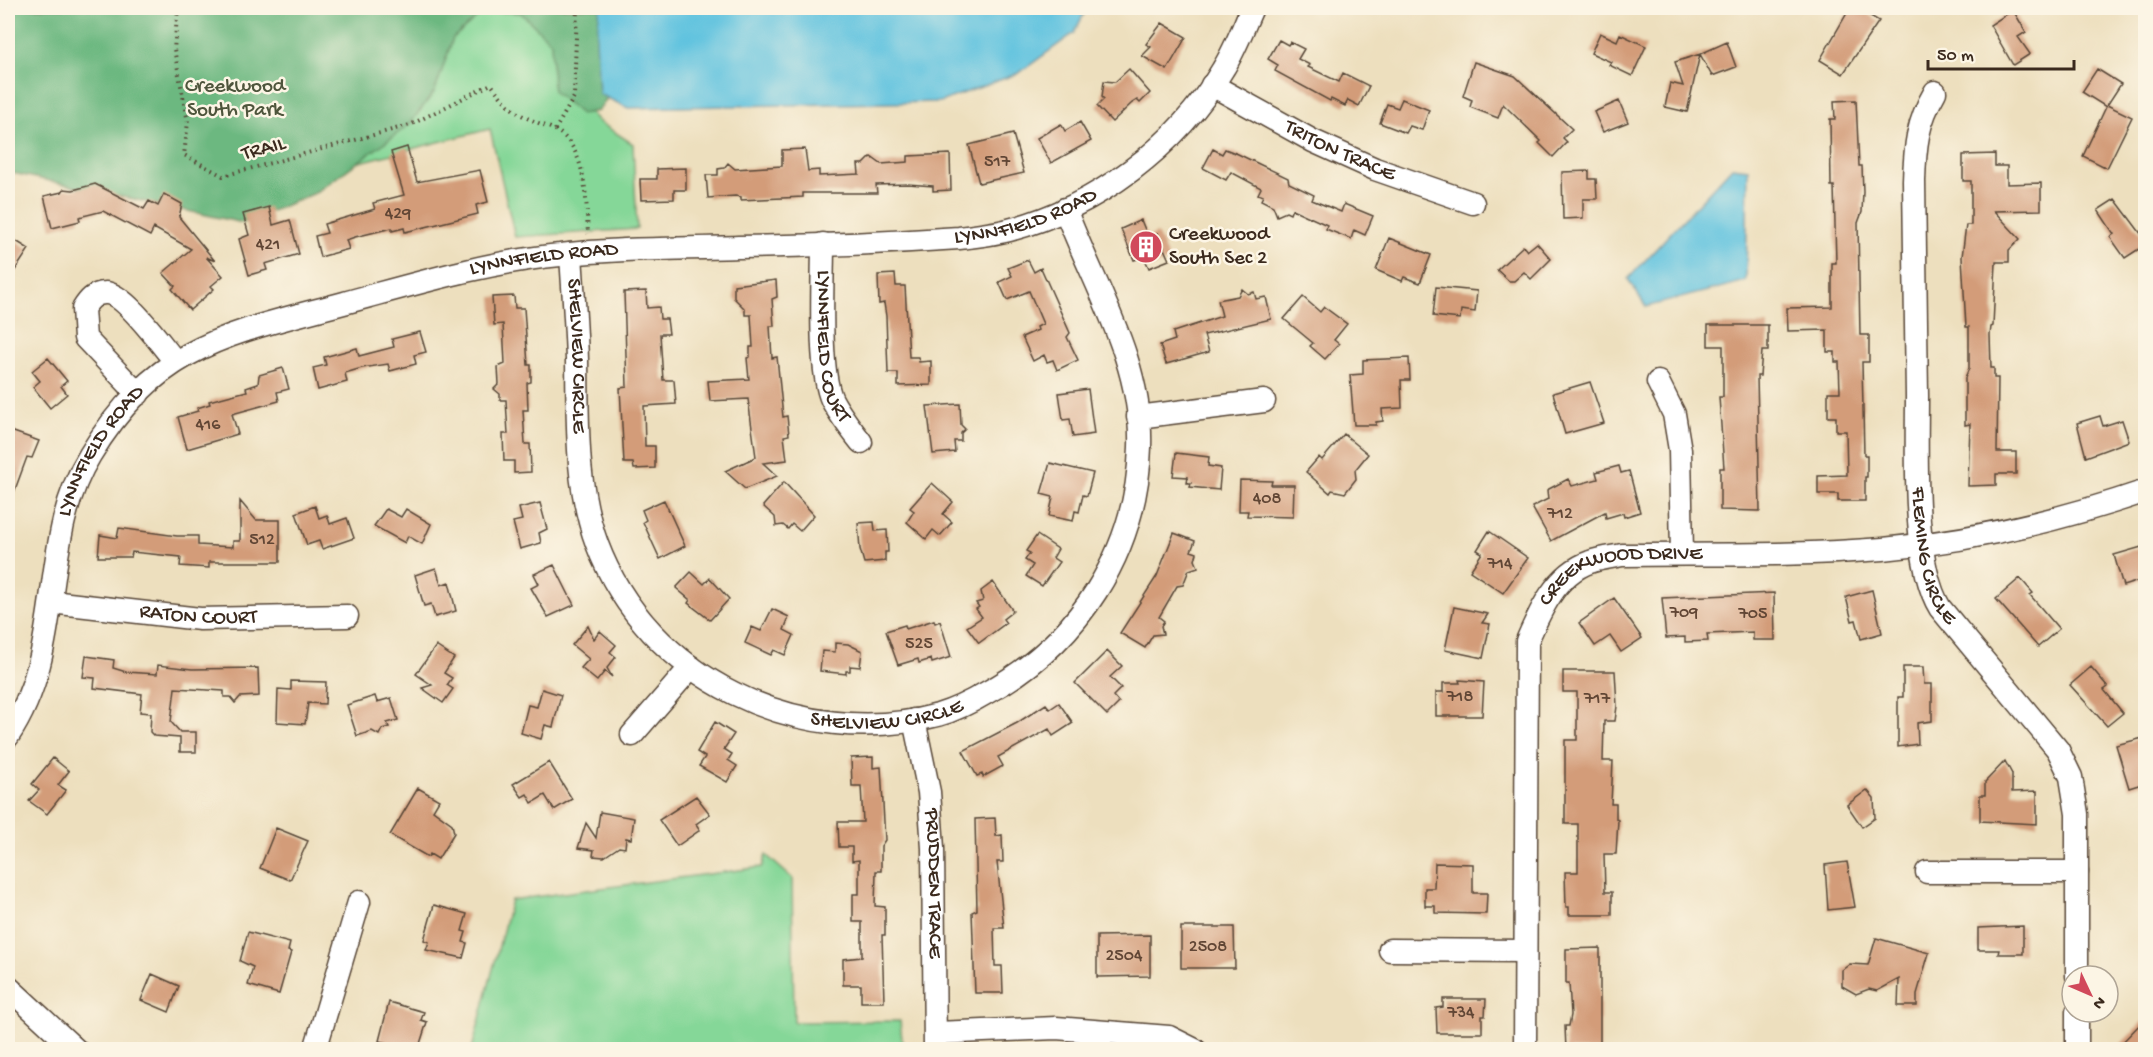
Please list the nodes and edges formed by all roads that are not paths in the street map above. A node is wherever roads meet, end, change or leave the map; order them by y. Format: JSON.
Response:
{"nodes":[{"id":1,"x":1252,"y":8,"type":"edge"},
{"id":2,"x":1212,"y":86,"type":"junction"},
{"id":3,"x":1935,"y":93,"type":"dead end"},
{"id":4,"x":1473,"y":203,"type":"dead end"},
{"id":5,"x":1065,"y":209,"type":"junction"},
{"id":6,"x":823,"y":244,"type":"junction"},
{"id":7,"x":580,"y":254,"type":"junction"},
{"id":8,"x":175,"y":361,"type":"junction"},
{"id":9,"x":1658,"y":382,"type":"dead end"},
{"id":10,"x":138,"y":394,"type":"junction"},
{"id":11,"x":1264,"y":401,"type":"dead end"},
{"id":12,"x":1138,"y":417,"type":"junction"},
{"id":13,"x":861,"y":441,"type":"dead end"},
{"id":14,"x":2145,"y":491,"type":"edge"},
{"id":15,"x":1923,"y":543,"type":"junction"},
{"id":16,"x":1682,"y":554,"type":"junction"},
{"id":17,"x":51,"y":602,"type":"junction"},
{"id":18,"x":347,"y":616,"type":"dead end"},
{"id":19,"x":691,"y":667,"type":"junction"},
{"id":20,"x":914,"y":720,"type":"junction"},
{"id":21,"x":633,"y":735,"type":"dead end"},
{"id":22,"x":8,"y":736,"type":"edge"},
{"id":23,"x":1927,"y":872,"type":"dead end"},
{"id":24,"x":2077,"y":872,"type":"junction"},
{"id":25,"x":359,"y":902,"type":"dead end"},
{"id":26,"x":1390,"y":950,"type":"dead end"},
{"id":27,"x":1524,"y":951,"type":"junction"},
{"id":28,"x":2077,"y":964,"type":"edge"},
{"id":29,"x":12,"y":1001,"type":"edge"},
{"id":30,"x":2077,"y":1024,"type":"edge"},
{"id":31,"x":935,"y":1041,"type":"edge"},
{"id":32,"x":76,"y":1050,"type":"edge"},
{"id":33,"x":315,"y":1050,"type":"edge"},
{"id":34,"x":1195,"y":1050,"type":"edge"},
{"id":35,"x":1525,"y":1050,"type":"edge"},
{"id":36,"x":2077,"y":1050,"type":"edge"}],
"edges":[{"from":1,"to":2,"type":"street","name":"LYNNFIELD ROAD"},
{"from":2,"to":4,"type":"street","name":"TRITON TRACE"},
{"from":2,"to":5,"type":"street","name":"LYNNFIELD ROAD"},
{"from":3,"to":15,"type":"street","name":"FLEMING CIRCLE"},
{"from":5,"to":6,"type":"street","name":"LYNNFIELD ROAD"},
{"from":5,"to":12,"type":"street","name":"SHELVIEW CIRCLE"},
{"from":6,"to":7,"type":"street","name":"LYNNFIELD ROAD"},
{"from":6,"to":13,"type":"street","name":"LYNNFIELD COURT"},
{"from":7,"to":8,"type":"street","name":"LYNNFIELD ROAD"},
{"from":7,"to":19,"type":"street","name":"SHELVIEW CIRCLE"},
{"from":8,"to":10,"type":"street","name":"LYNNFIELD ROAD"},
{"from":8,"to":10,"type":"street"},
{"from":9,"to":16,"type":"street"},
{"from":10,"to":17,"type":"street","name":"LYNNFIELD ROAD"},
{"from":11,"to":12,"type":"street"},
{"from":12,"to":20,"type":"street","name":"SHELVIEW CIRCLE"},
{"from":14,"to":15,"type":"street","name":"CREEKWOOD DRIVE"},
{"from":15,"to":16,"type":"street","name":"CREEKWOOD DRIVE"},
{"from":15,"to":24,"type":"street","name":"FLEMING CIRCLE"},
{"from":16,"to":27,"type":"street","name":"CREEKWOOD DRIVE"},
{"from":17,"to":18,"type":"street","name":"RATON COURT"},
{"from":17,"to":22,"type":"street","name":"LYNNFIELD ROAD"},
{"from":19,"to":20,"type":"street","name":"SHELVIEW CIRCLE"},
{"from":19,"to":21,"type":"street"},
{"from":20,"to":31,"type":"street","name":"PRUDDEN TRACE"},
{"from":23,"to":24,"type":"street"},
{"from":24,"to":28,"type":"street","name":"FLEMING CIRCLE"},
{"from":25,"to":33,"type":"street"},
{"from":26,"to":27,"type":"street"},
{"from":27,"to":35,"type":"street","name":"CREEKWOOD DRIVE"},
{"from":29,"to":32,"type":"street"},
{"from":30,"to":36,"type":"street"},
{"from":31,"to":34,"type":"street"}]}
